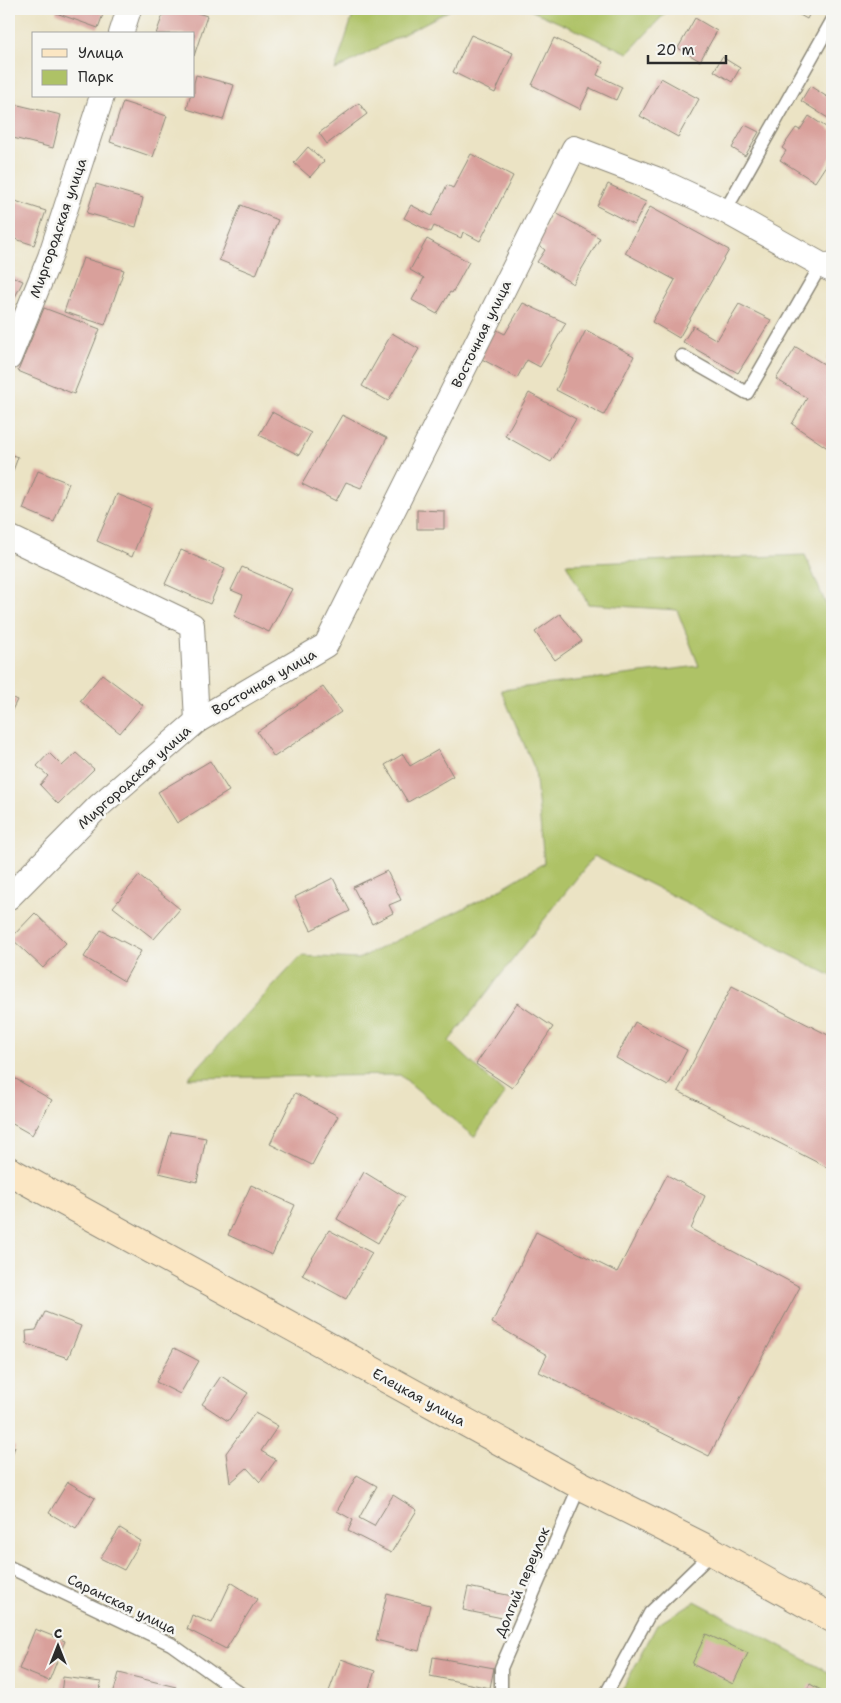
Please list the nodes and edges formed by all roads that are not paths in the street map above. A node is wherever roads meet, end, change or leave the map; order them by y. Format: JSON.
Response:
{"nodes":[{"id":1,"x":129,"y":9,"type":"edge"},
{"id":2,"x":832,"y":21,"type":"edge"},
{"id":3,"x":123,"y":32,"type":"edge"},
{"id":4,"x":101,"y":98,"type":"edge"},
{"id":5,"x":725,"y":211,"type":"junction"},
{"id":6,"x":829,"y":267,"type":"edge"},
{"id":7,"x":682,"y":356,"type":"dead end"},
{"id":8,"x":9,"y":358,"type":"edge"},
{"id":9,"x":9,"y":537,"type":"edge"},
{"id":10,"x":197,"y":721,"type":"junction"},
{"id":11,"x":9,"y":897,"type":"edge"},
{"id":12,"x":9,"y":1171,"type":"edge"},
{"id":13,"x":580,"y":1485,"type":"junction"},
{"id":14,"x":713,"y":1552,"type":"junction"},
{"id":15,"x":9,"y":1567,"type":"edge"},
{"id":16,"x":832,"y":1618,"type":"edge"},
{"id":17,"x":241,"y":1694,"type":"edge"},
{"id":18,"x":502,"y":1694,"type":"edge"},
{"id":19,"x":606,"y":1694,"type":"edge"}],
"edges":[{"from":1,"to":3,"type":"street"},
{"from":2,"to":5,"type":"lane"},
{"from":4,"to":8,"type":"street","name":"Миргородская улица"},
{"from":5,"to":6,"type":"street","name":"Восточная улица"},
{"from":5,"to":10,"type":"street","name":"Восточная улица"},
{"from":6,"to":7,"type":"lane"},
{"from":9,"to":10,"type":"street","name":"Миргородская улица"},
{"from":10,"to":11,"type":"street","name":"Миргородская улица"},
{"from":12,"to":13,"type":"main road","name":"Елецкая улица"},
{"from":13,"to":14,"type":"main road","name":"Елецкая улица"},
{"from":13,"to":18,"type":"lane","name":"Долгий переулок"},
{"from":14,"to":16,"type":"main road","name":"Елецкая улица"},
{"from":14,"to":19,"type":"lane"},
{"from":15,"to":17,"type":"lane","name":"Саранская улица"}]}
